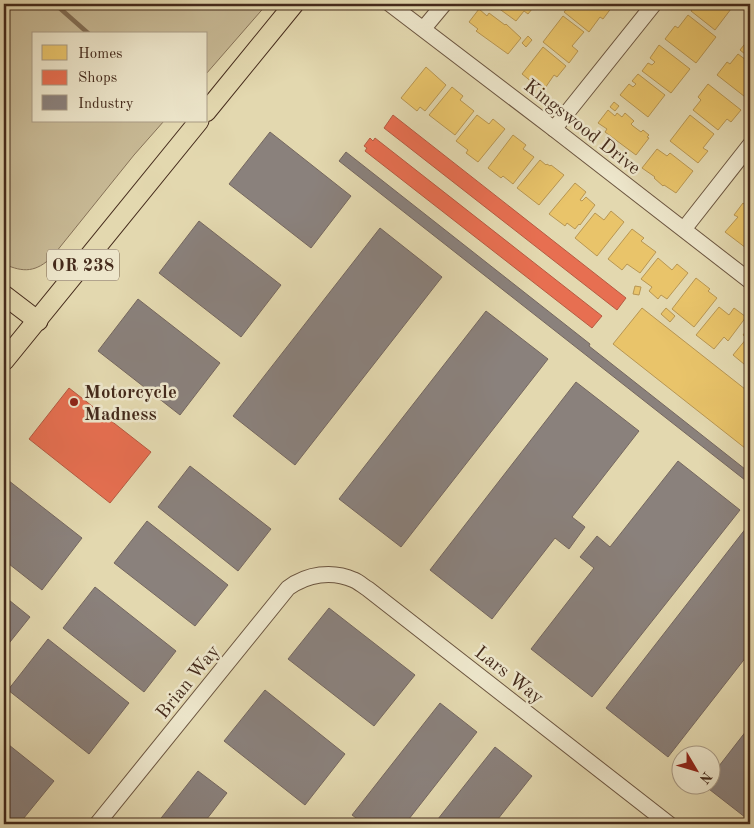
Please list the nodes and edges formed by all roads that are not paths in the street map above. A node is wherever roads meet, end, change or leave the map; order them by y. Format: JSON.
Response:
{"nodes":[{"id":1,"x":294,"y":4,"type":"edge"},
{"id":2,"x":390,"y":4,"type":"edge"},
{"id":3,"x":444,"y":4,"type":"edge"},
{"id":4,"x":654,"y":4,"type":"edge"},
{"id":5,"x":424,"y":28,"type":"junction"},
{"id":6,"x":208,"y":110,"type":"edge"},
{"id":7,"x":198,"y":122,"type":"edge"},
{"id":8,"x":554,"y":129,"type":"junction"},
{"id":9,"x":750,"y":145,"type":"edge"},
{"id":10,"x":684,"y":229,"type":"junction"},
{"id":11,"x":750,"y":281,"type":"edge"},
{"id":12,"x":4,"y":295,"type":"edge"},
{"id":13,"x":38,"y":321,"type":"junction"},
{"id":14,"x":4,"y":362,"type":"edge"},
{"id":15,"x":318,"y":576,"type":"joint"},
{"id":16,"x":97,"y":824,"type":"edge"},
{"id":17,"x":669,"y":824,"type":"edge"}],
"edges":[{"from":1,"to":6,"type":"main road"},
{"from":2,"to":5,"type":"street","name":"Kingswood Drive"},
{"from":3,"to":5,"type":"street"},
{"from":4,"to":8,"type":"street"},
{"from":5,"to":8,"type":"street","name":"Kingswood Drive"},
{"from":7,"to":13,"type":"main road","number":"OR 238"},
{"from":8,"to":10,"type":"street","name":"Kingswood Drive"},
{"from":9,"to":10,"type":"street"},
{"from":10,"to":11,"type":"street","name":"Kingswood Drive"},
{"from":12,"to":13,"type":"main road"},
{"from":13,"to":14,"type":"main road","number":"OR 238"},
{"from":15,"to":16,"type":"street","name":"Brian Way"},
{"from":15,"to":17,"type":"street","name":"Lars Way"}]}
